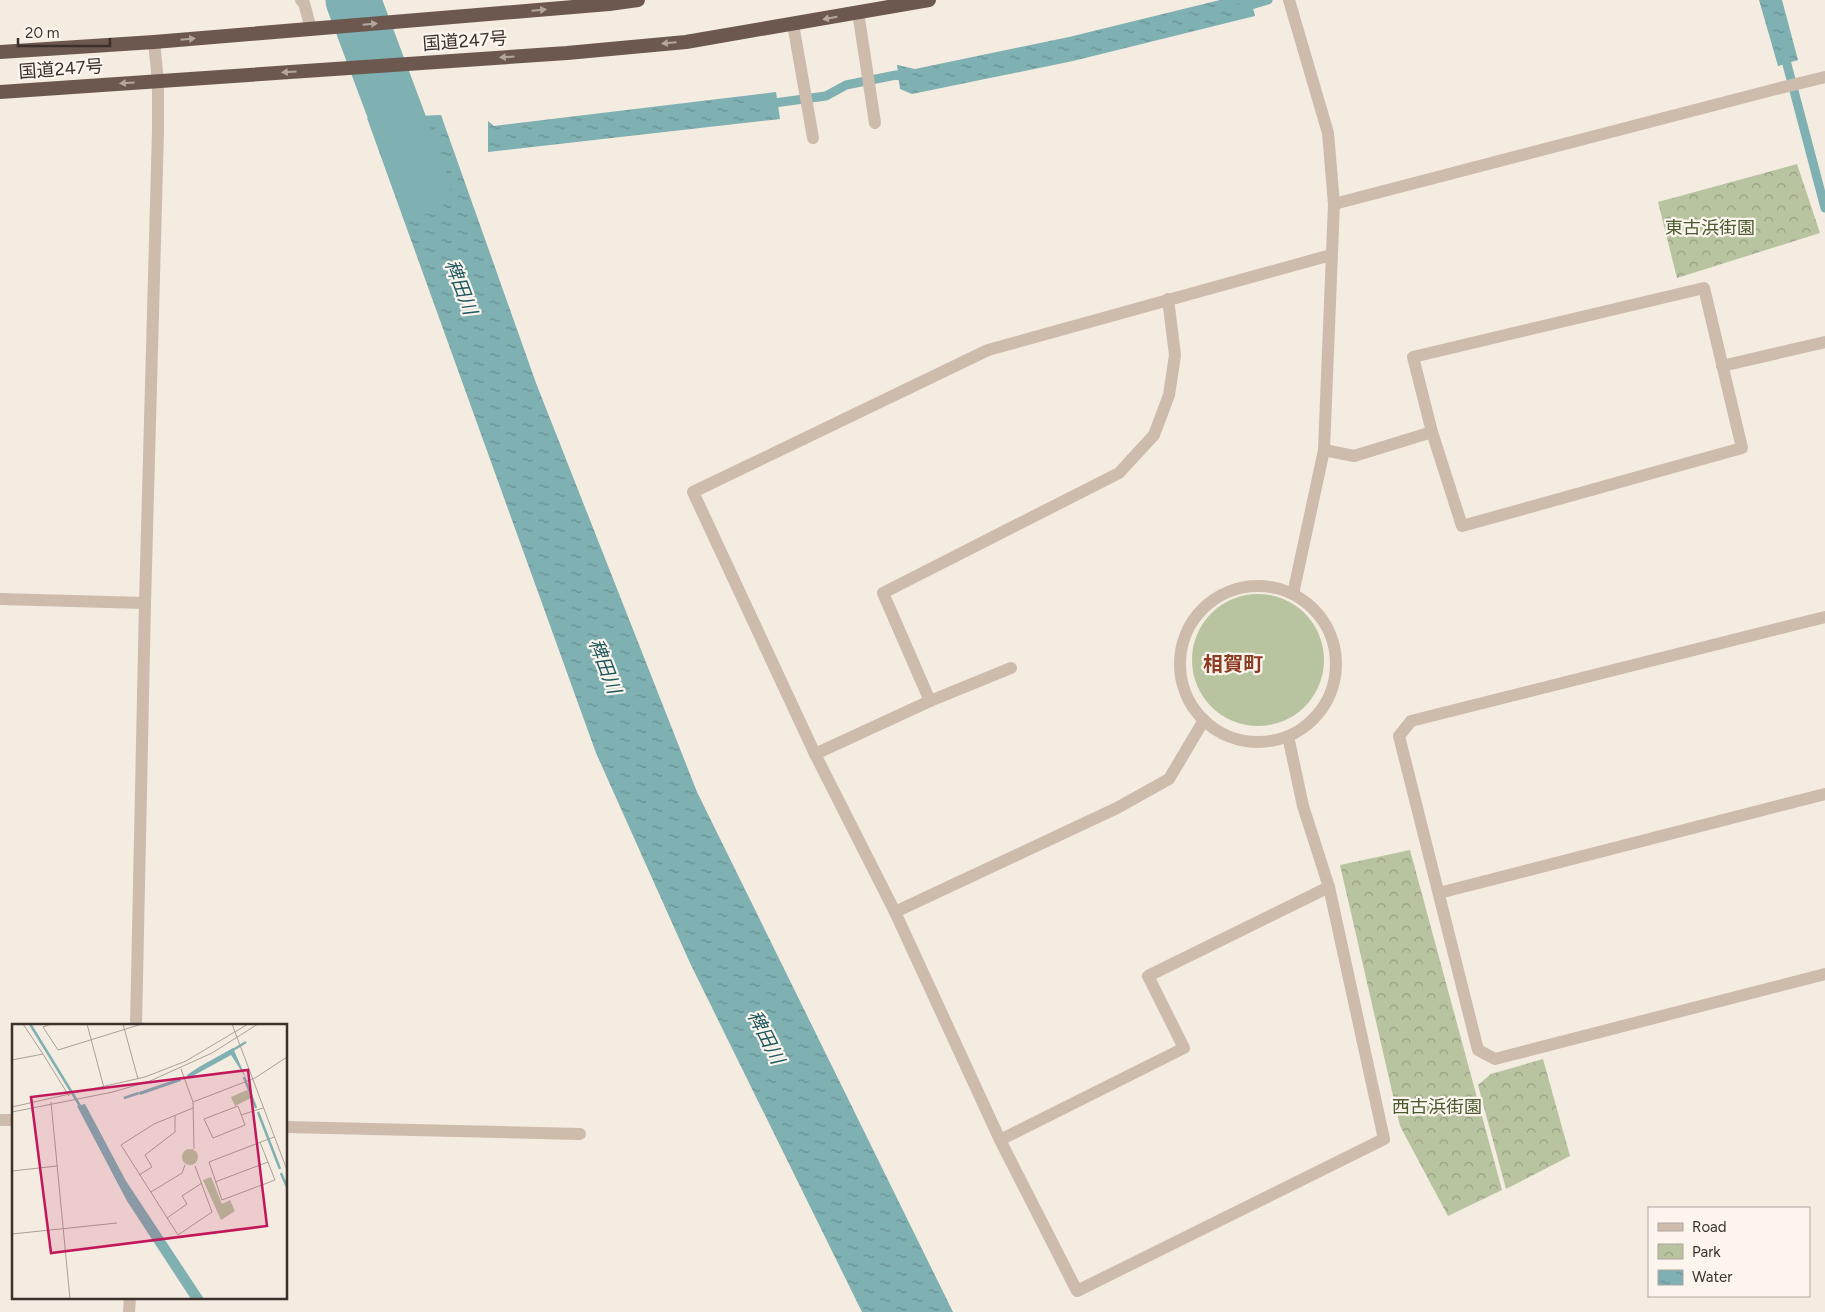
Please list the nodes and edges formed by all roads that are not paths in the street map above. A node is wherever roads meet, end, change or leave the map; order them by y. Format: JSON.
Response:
{"nodes":[{"id":1,"x":301,"y":0,"type":"edge"},
{"id":2,"x":638,"y":0,"type":"edge"},
{"id":3,"x":929,"y":0,"type":"edge"},
{"id":4,"x":609,"y":2,"type":"edge"},
{"id":5,"x":1291,"y":6,"type":"edge"},
{"id":6,"x":858,"y":12,"type":"junction"},
{"id":7,"x":793,"y":24,"type":"junction"},
{"id":8,"x":317,"y":29,"type":"junction"},
{"id":9,"x":154,"y":42,"type":"junction"},
{"id":10,"x":0,"y":52,"type":"edge"},
{"id":11,"x":1821,"y":78,"type":"edge"},
{"id":12,"x":158,"y":80,"type":"junction"},
{"id":13,"x":0,"y":92,"type":"edge"},
{"id":14,"x":875,"y":123,"type":"dead end"},
{"id":15,"x":813,"y":138,"type":"dead end"},
{"id":16,"x":1334,"y":204,"type":"junction"},
{"id":17,"x":1331,"y":255,"type":"junction"},
{"id":18,"x":1168,"y":299,"type":"junction"},
{"id":19,"x":1825,"y":342,"type":"edge"},
{"id":20,"x":1722,"y":366,"type":"junction"},
{"id":21,"x":1432,"y":432,"type":"junction"},
{"id":22,"x":1324,"y":450,"type":"junction"},
{"id":23,"x":1293,"y":594,"type":"junction"},
{"id":24,"x":0,"y":599,"type":"edge"},
{"id":25,"x":145,"y":603,"type":"junction"},
{"id":26,"x":1825,"y":617,"type":"edge"},
{"id":27,"x":1011,"y":668,"type":"dead end"},
{"id":28,"x":930,"y":701,"type":"junction"},
{"id":29,"x":1204,"y":720,"type":"junction"},
{"id":30,"x":1288,"y":736,"type":"junction"},
{"id":31,"x":815,"y":754,"type":"junction"},
{"id":32,"x":1825,"y":794,"type":"edge"},
{"id":33,"x":1329,"y":887,"type":"junction"},
{"id":34,"x":1439,"y":893,"type":"junction"},
{"id":35,"x":894,"y":912,"type":"junction"},
{"id":36,"x":1825,"y":974,"type":"edge"},
{"id":37,"x":136,"y":1024,"type":"edge"},
{"id":38,"x":288,"y":1127,"type":"edge"},
{"id":39,"x":580,"y":1134,"type":"dead end"},
{"id":40,"x":1000,"y":1140,"type":"junction"}],
"edges":[{"from":1,"to":8,"type":"street"},
{"from":2,"to":4,"type":"highway","name":"国道247号"},
{"from":3,"to":6,"type":"highway","name":"国道247号"},
{"from":8,"to":4,"type":"highway","name":"国道247号","one_way":true},
{"from":5,"to":16,"type":"street"},
{"from":6,"to":7,"type":"highway","name":"国道247号","one_way":true},
{"from":6,"to":14,"type":"street"},
{"from":7,"to":12,"type":"highway","name":"国道247号","one_way":true},
{"from":7,"to":15,"type":"street"},
{"from":9,"to":8,"type":"highway","name":"国道247号","one_way":true},
{"from":9,"to":10,"type":"highway","name":"国道247号"},
{"from":9,"to":12,"type":"street"},
{"from":11,"to":16,"type":"street"},
{"from":12,"to":13,"type":"highway","name":"国道247号","one_way":true},
{"from":12,"to":25,"type":"street"},
{"from":16,"to":17,"type":"street"},
{"from":17,"to":18,"type":"street"},
{"from":17,"to":22,"type":"street"},
{"from":18,"to":28,"type":"street"},
{"from":18,"to":31,"type":"street"},
{"from":19,"to":20,"type":"street"},
{"from":20,"to":21,"type":"street"},
{"from":20,"to":21,"type":"street"},
{"from":21,"to":22,"type":"street"},
{"from":22,"to":23,"type":"street"},
{"from":23,"to":29,"type":"street"},
{"from":23,"to":30,"type":"street"},
{"from":24,"to":25,"type":"street"},
{"from":25,"to":37,"type":"street"},
{"from":26,"to":34,"type":"street"},
{"from":27,"to":28,"type":"street"},
{"from":28,"to":31,"type":"street"},
{"from":29,"to":30,"type":"street"},
{"from":29,"to":35,"type":"street"},
{"from":30,"to":33,"type":"street"},
{"from":31,"to":35,"type":"street"},
{"from":32,"to":34,"type":"street"},
{"from":33,"to":40,"type":"street"},
{"from":33,"to":40,"type":"street"},
{"from":34,"to":36,"type":"street"},
{"from":35,"to":40,"type":"street"},
{"from":38,"to":39,"type":"street"}]}
